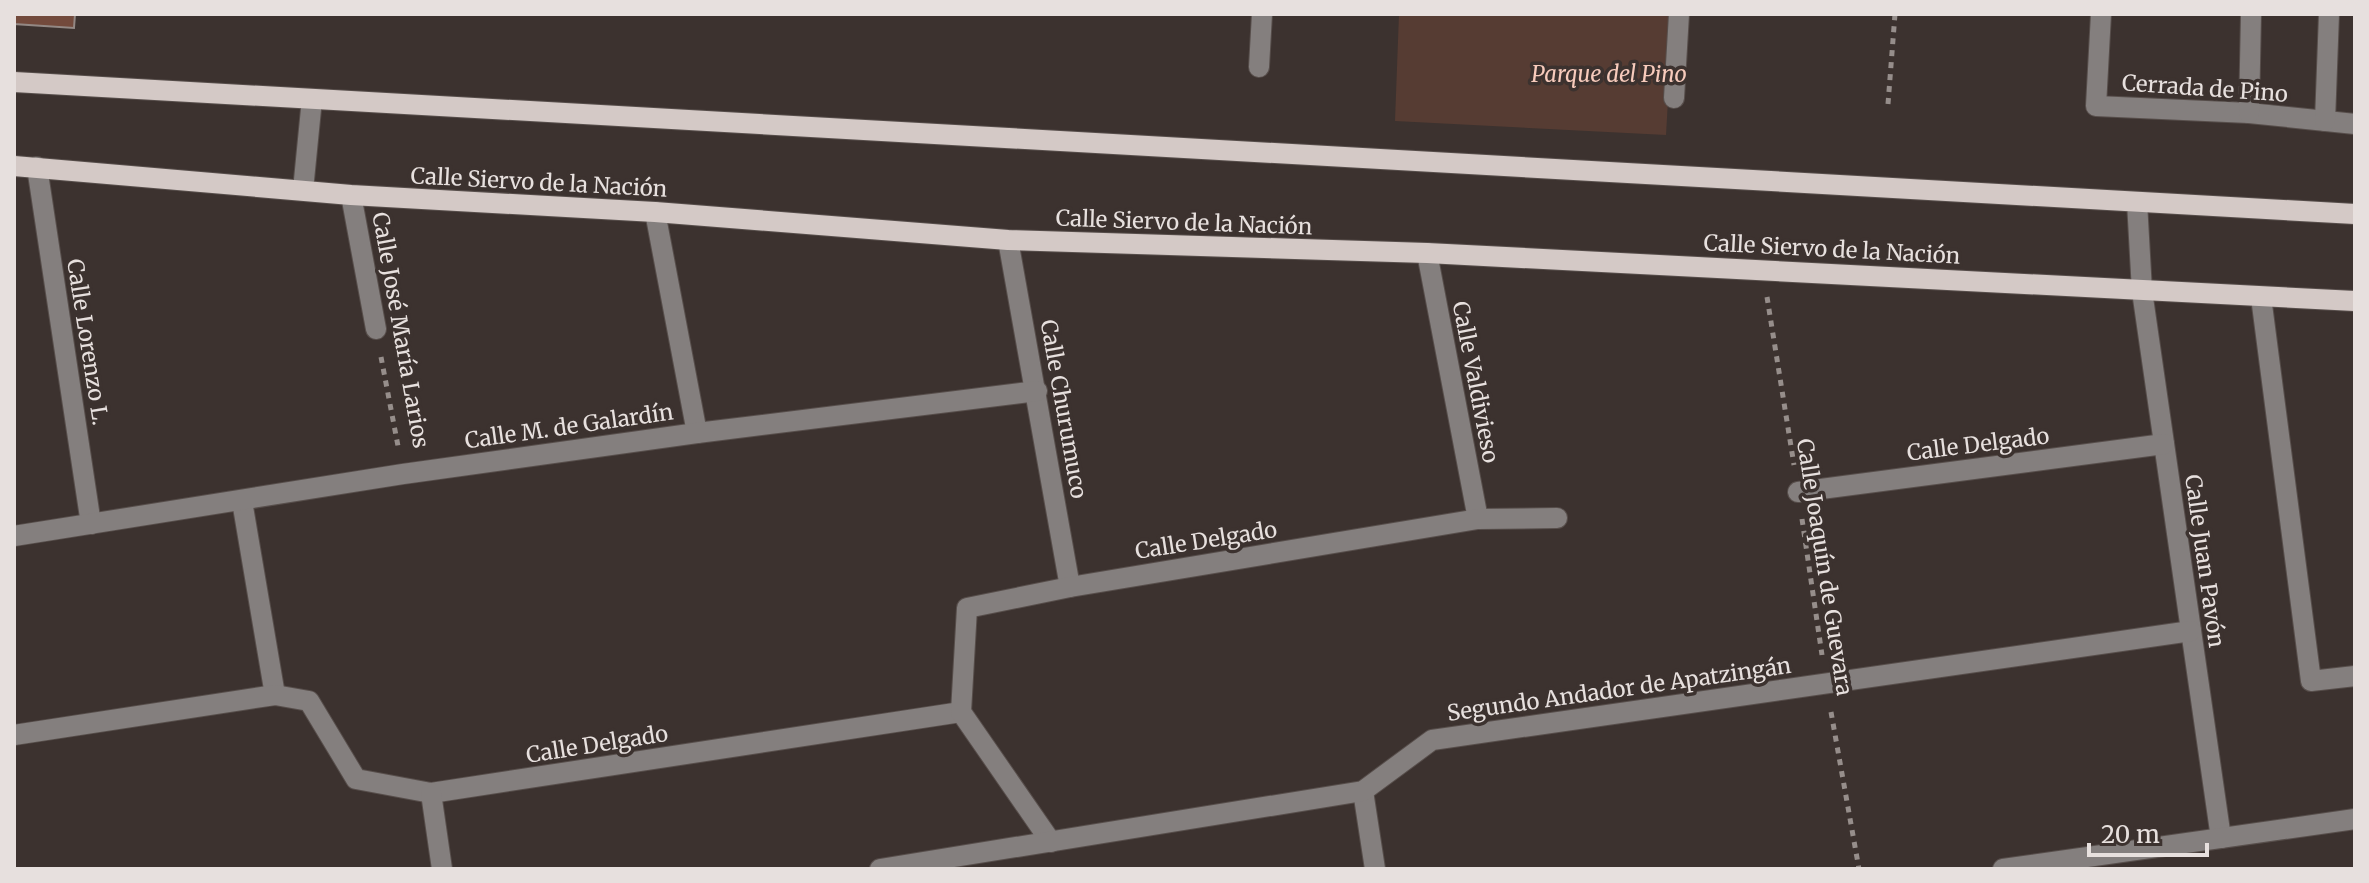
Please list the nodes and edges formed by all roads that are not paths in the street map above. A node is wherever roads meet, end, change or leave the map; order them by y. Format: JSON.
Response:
{"nodes":[{"id":1,"x":1262,"y":14,"type":"edge"},
{"id":2,"x":1679,"y":14,"type":"edge"},
{"id":3,"x":2101,"y":14,"type":"edge"},
{"id":4,"x":2251,"y":14,"type":"edge"},
{"id":5,"x":2329,"y":14,"type":"edge"},
{"id":6,"x":1259,"y":67,"type":"dead end"},
{"id":7,"x":14,"y":82,"type":"edge"},
{"id":8,"x":1674,"y":98,"type":"dead end"},
{"id":9,"x":312,"y":99,"type":"junction"},
{"id":10,"x":2249,"y":113,"type":"junction"},
{"id":11,"x":2325,"y":121,"type":"junction"},
{"id":12,"x":2355,"y":124,"type":"edge"},
{"id":13,"x":14,"y":166,"type":"edge"},
{"id":14,"x":37,"y":167,"type":"junction"},
{"id":15,"x":14,"y":176,"type":"edge"},
{"id":16,"x":303,"y":190,"type":"junction"},
{"id":17,"x":351,"y":195,"type":"junction"},
{"id":18,"x":2137,"y":202,"type":"junction"},
{"id":19,"x":655,"y":212,"type":"junction"},
{"id":20,"x":2355,"y":214,"type":"edge"},
{"id":21,"x":1008,"y":240,"type":"junction"},
{"id":22,"x":1427,"y":253,"type":"junction"},
{"id":23,"x":2142,"y":291,"type":"junction"},
{"id":24,"x":2261,"y":297,"type":"junction"},
{"id":25,"x":2355,"y":301,"type":"edge"},
{"id":26,"x":376,"y":329,"type":"road end"},
{"id":27,"x":1037,"y":391,"type":"junction"},
{"id":28,"x":697,"y":433,"type":"junction"},
{"id":29,"x":2164,"y":444,"type":"junction"},
{"id":30,"x":1798,"y":492,"type":"road end"},
{"id":31,"x":242,"y":501,"type":"junction"},
{"id":32,"x":1557,"y":518,"type":"dead end"},
{"id":33,"x":1478,"y":519,"type":"junction"},
{"id":34,"x":91,"y":524,"type":"junction"},
{"id":35,"x":14,"y":536,"type":"edge"},
{"id":36,"x":1070,"y":587,"type":"junction"},
{"id":37,"x":2191,"y":631,"type":"junction"},
{"id":38,"x":2355,"y":676,"type":"edge"},
{"id":39,"x":275,"y":695,"type":"junction"},
{"id":40,"x":961,"y":712,"type":"junction"},
{"id":41,"x":14,"y":735,"type":"edge"},
{"id":42,"x":1363,"y":791,"type":"junction"},
{"id":43,"x":431,"y":793,"type":"junction"},
{"id":44,"x":2355,"y":819,"type":"edge"},
{"id":45,"x":2221,"y":838,"type":"junction"},
{"id":46,"x":1051,"y":842,"type":"junction"},
{"id":47,"x":2139,"y":859,"type":"edge"},
{"id":48,"x":442,"y":869,"type":"edge"},
{"id":49,"x":880,"y":869,"type":"edge"},
{"id":50,"x":1375,"y":869,"type":"edge"},
{"id":51,"x":2003,"y":869,"type":"edge"}],
"edges":[{"from":1,"to":6,"type":"street"},
{"from":2,"to":8,"type":"street"},
{"from":3,"to":10,"type":"street","name":"Cerrada de Pino"},
{"from":4,"to":10,"type":"street"},
{"from":5,"to":11,"type":"street"},
{"from":7,"to":9,"type":"main road"},
{"from":9,"to":16,"type":"street"},
{"from":9,"to":18,"type":"main road"},
{"from":10,"to":11,"type":"street","name":"Cerrada de Pino"},
{"from":11,"to":12,"type":"street","name":"Cerrada de Pino"},
{"from":13,"to":14,"type":"main road","name":"Calle Siervo de la Nación"},
{"from":14,"to":15,"type":"main road"},
{"from":14,"to":16,"type":"main road","name":"Calle Siervo de la Nación"},
{"from":14,"to":34,"type":"street","name":"Calle Lorenzo L."},
{"from":16,"to":17,"type":"main road","name":"Calle Siervo de la Nación"},
{"from":17,"to":19,"type":"main road","name":"Calle Siervo de la Nación"},
{"from":17,"to":26,"type":"street","name":"Calle José María Larios"},
{"from":18,"to":20,"type":"main road"},
{"from":18,"to":23,"type":"street","name":"Calle Juan Pavón"},
{"from":19,"to":21,"type":"main road","name":"Calle Siervo de la Nación"},
{"from":19,"to":28,"type":"street"},
{"from":21,"to":22,"type":"main road","name":"Calle Siervo de la Nación"},
{"from":21,"to":27,"type":"street","name":"Calle Churumuco"},
{"from":22,"to":23,"type":"main road","name":"Calle Siervo de la Nación"},
{"from":22,"to":33,"type":"street","name":"Calle Valdivieso"},
{"from":23,"to":24,"type":"main road","name":"Calle Siervo de la Nación"},
{"from":23,"to":29,"type":"street","name":"Calle Juan Pavón"},
{"from":24,"to":25,"type":"main road","name":"Calle Siervo de la Nación"},
{"from":24,"to":38,"type":"street"},
{"from":27,"to":28,"type":"street","name":"Calle M. de Galardín"},
{"from":27,"to":36,"type":"street","name":"Calle Churumuco"},
{"from":28,"to":31,"type":"street","name":"Calle M. de Galardín"},
{"from":29,"to":30,"type":"street","name":"Calle Delgado"},
{"from":29,"to":37,"type":"street","name":"Calle Juan Pavón"},
{"from":31,"to":34,"type":"street","name":"Calle M. de Galardín"},
{"from":31,"to":39,"type":"street"},
{"from":32,"to":33,"type":"street","name":"Calle Delgado"},
{"from":33,"to":36,"type":"street","name":"Calle Delgado"},
{"from":34,"to":35,"type":"street","name":"Calle M. de Galardín"},
{"from":36,"to":40,"type":"street","name":"Calle Delgado"},
{"from":37,"to":42,"type":"street","name":"Segundo Andador de Apatzingán"},
{"from":37,"to":45,"type":"street","name":"Calle Juan Pavón"},
{"from":39,"to":41,"type":"street","name":"Calle Delgado"},
{"from":39,"to":43,"type":"street","name":"Calle Delgado"},
{"from":40,"to":43,"type":"street","name":"Calle Delgado"},
{"from":40,"to":46,"type":"street"},
{"from":42,"to":46,"type":"street","name":"Segundo Andador de Apatzingán"},
{"from":42,"to":50,"type":"street"},
{"from":43,"to":48,"type":"street"},
{"from":44,"to":45,"type":"street"},
{"from":45,"to":47,"type":"street"},
{"from":46,"to":49,"type":"street","name":"Segundo Andador de Apatzingán"},
{"from":47,"to":51,"type":"street"}]}
